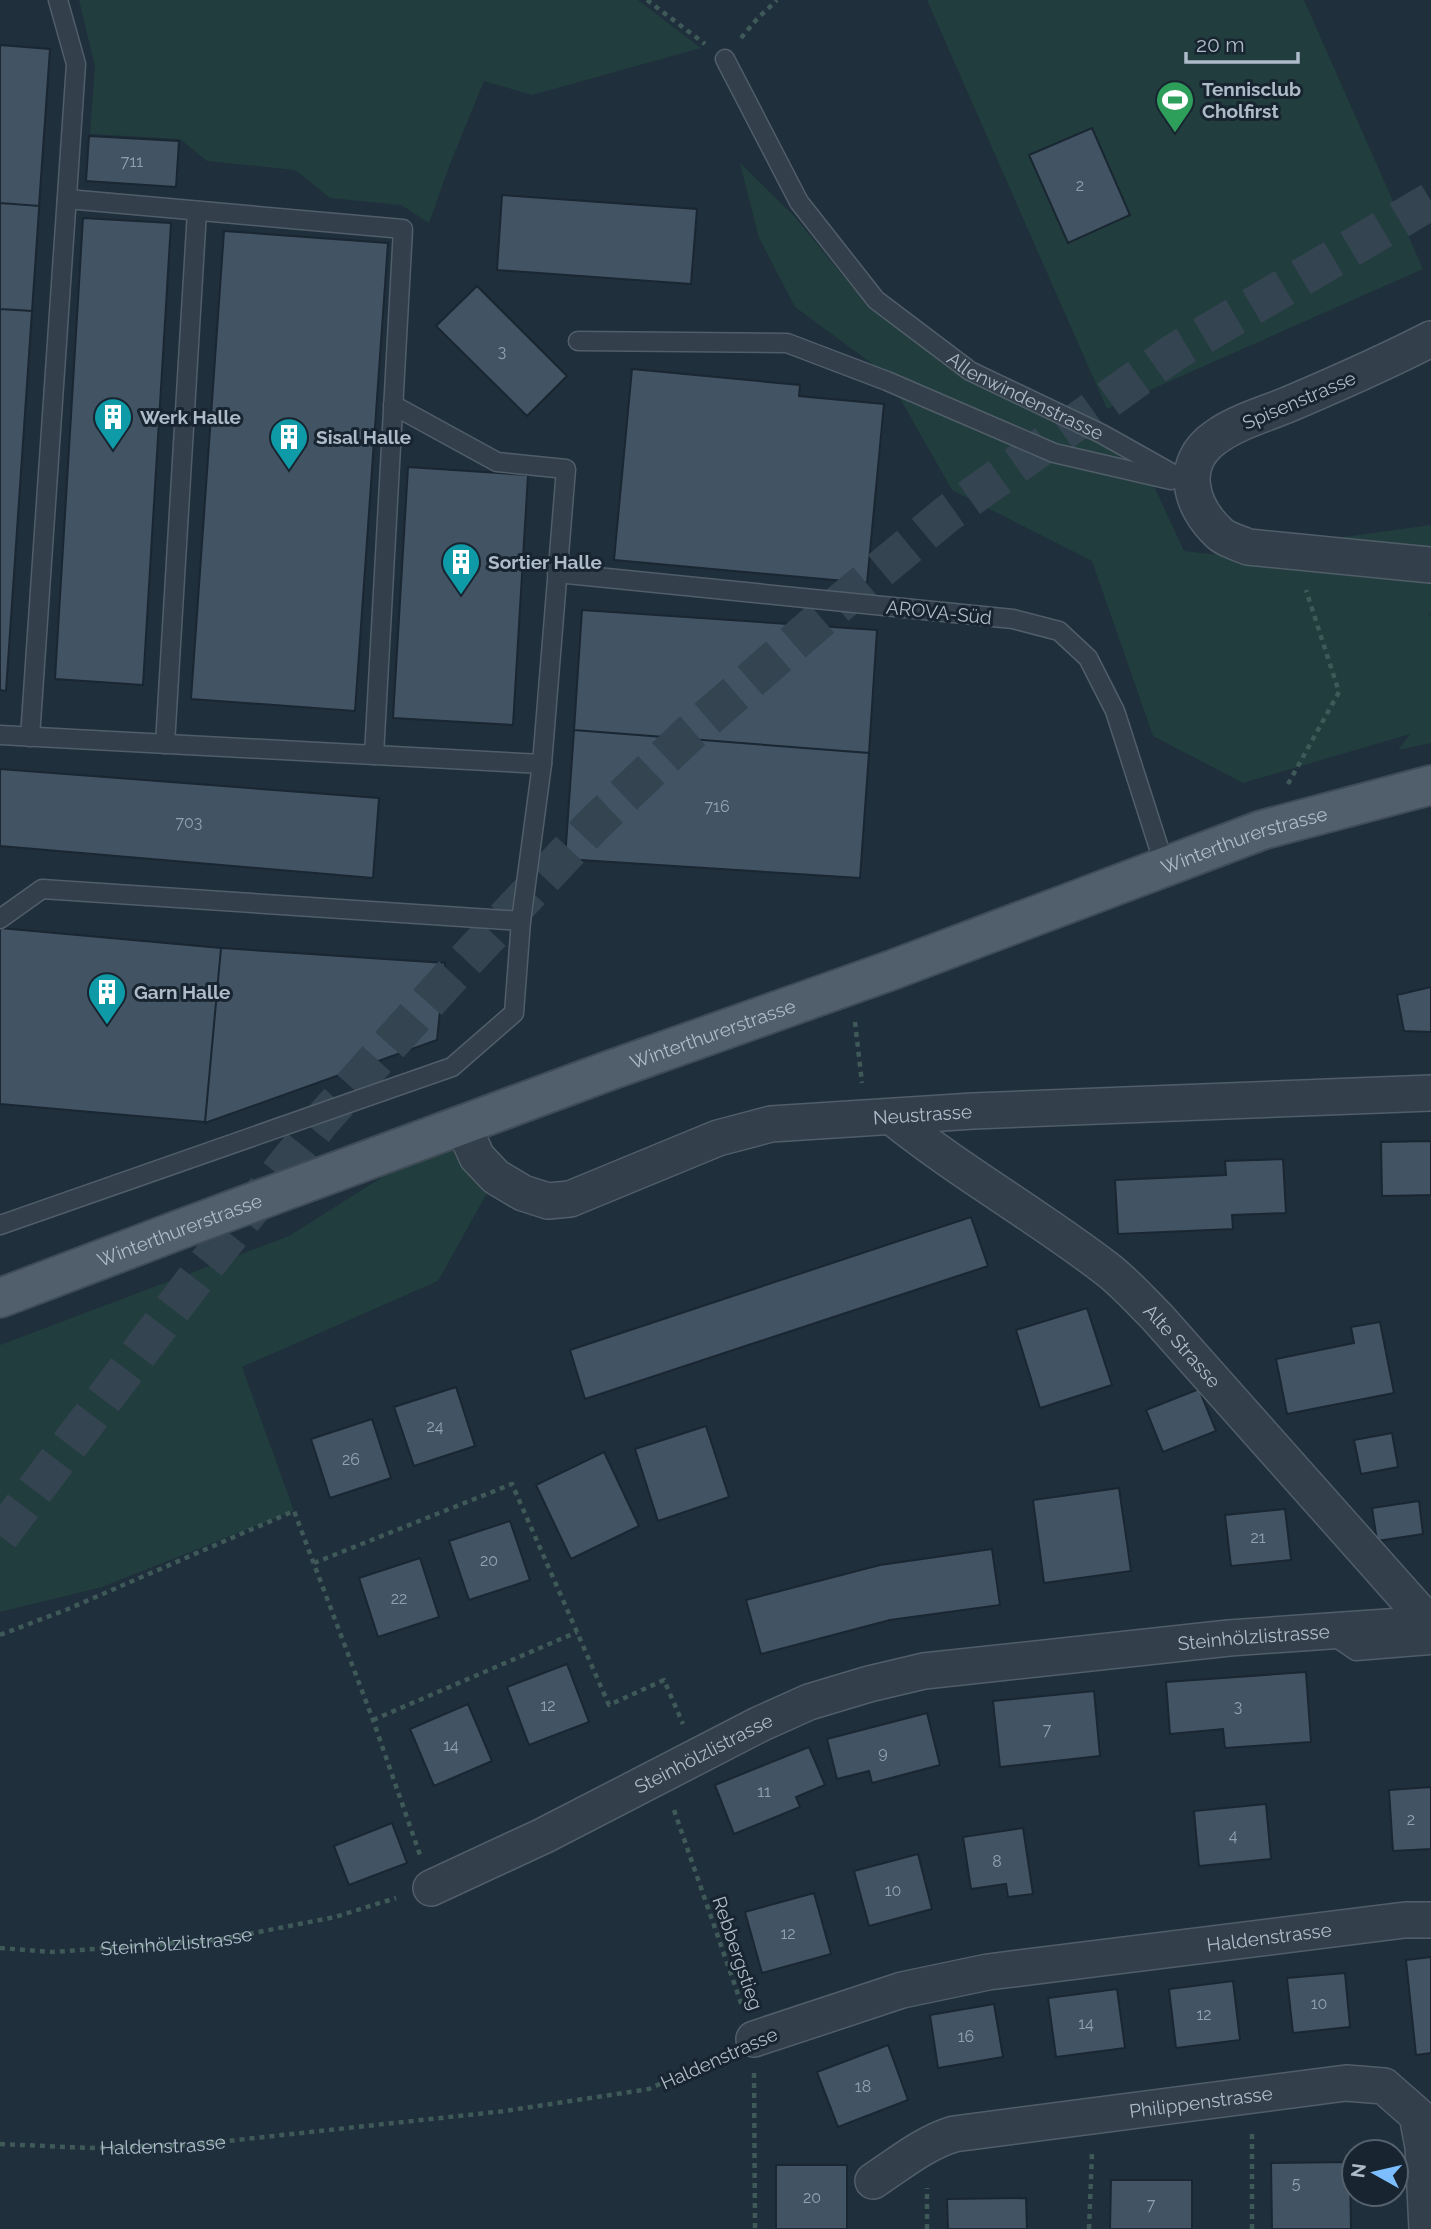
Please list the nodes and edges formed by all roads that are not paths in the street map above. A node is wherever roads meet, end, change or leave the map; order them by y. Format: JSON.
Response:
{"nodes":[{"id":1,"x":58,"y":0,"type":"edge"},
{"id":2,"x":725,"y":59,"type":"road end"},
{"id":3,"x":67,"y":199,"type":"junction"},
{"id":4,"x":197,"y":211,"type":"junction"},
{"id":5,"x":1431,"y":339,"type":"edge"},
{"id":6,"x":578,"y":341,"type":"dead end"},
{"id":7,"x":393,"y":405,"type":"junction"},
{"id":8,"x":1191,"y":484,"type":"junction"},
{"id":9,"x":1431,"y":565,"type":"edge"},
{"id":10,"x":557,"y":573,"type":"junction"},
{"id":11,"x":0,"y":735,"type":"edge"},
{"id":12,"x":30,"y":737,"type":"junction"},
{"id":13,"x":165,"y":744,"type":"junction"},
{"id":14,"x":374,"y":755,"type":"junction"},
{"id":15,"x":542,"y":764,"type":"junction"},
{"id":16,"x":1431,"y":785,"type":"edge"},
{"id":17,"x":1165,"y":867,"type":"junction"},
{"id":18,"x":0,"y":919,"type":"edge"},
{"id":19,"x":521,"y":922,"type":"junction"},
{"id":20,"x":1431,"y":1093,"type":"edge"},
{"id":21,"x":879,"y":1118,"type":"junction"},
{"id":22,"x":463,"y":1126,"type":"junction"},
{"id":23,"x":0,"y":1225,"type":"edge"},
{"id":24,"x":0,"y":1298,"type":"edge"},
{"id":25,"x":1431,"y":1631,"type":"edge"},
{"id":26,"x":431,"y":1888,"type":"road end"},
{"id":27,"x":1431,"y":1920,"type":"edge"},
{"id":28,"x":754,"y":2039,"type":"road end"},
{"id":29,"x":873,"y":2181,"type":"dead end"},
{"id":30,"x":1427,"y":2229,"type":"edge"}],
"edges":[{"from":1,"to":3,"type":"lane"},
{"from":2,"to":8,"type":"lane","name":"Allenwindenstrasse"},
{"from":3,"to":4,"type":"lane"},
{"from":3,"to":12,"type":"lane"},
{"from":4,"to":7,"type":"lane"},
{"from":4,"to":13,"type":"lane"},
{"from":5,"to":8,"type":"street","name":"Spisenstrasse"},
{"from":6,"to":8,"type":"lane"},
{"from":7,"to":10,"type":"lane"},
{"from":7,"to":14,"type":"lane"},
{"from":8,"to":9,"type":"street"},
{"from":10,"to":15,"type":"lane"},
{"from":10,"to":17,"type":"lane","name":"AROVA-Süd"},
{"from":11,"to":12,"type":"lane"},
{"from":12,"to":13,"type":"lane"},
{"from":13,"to":14,"type":"lane"},
{"from":14,"to":15,"type":"lane"},
{"from":15,"to":19,"type":"lane"},
{"from":16,"to":17,"type":"main road","name":"Winterthurerstrasse"},
{"from":17,"to":22,"type":"main road","name":"Winterthurerstrasse"},
{"from":18,"to":19,"type":"lane"},
{"from":19,"to":23,"type":"lane"},
{"from":20,"to":21,"type":"street","name":"Neustrasse"},
{"from":21,"to":22,"type":"street","name":"Neustrasse"},
{"from":21,"to":25,"type":"street","name":"Alte Strasse"},
{"from":22,"to":24,"type":"main road","name":"Winterthurerstrasse"},
{"from":25,"to":26,"type":"street","name":"Steinhölzlistrasse"},
{"from":27,"to":28,"type":"street","name":"Haldenstrasse"},
{"from":29,"to":30,"type":"street","name":"Philippenstrasse"}]}
